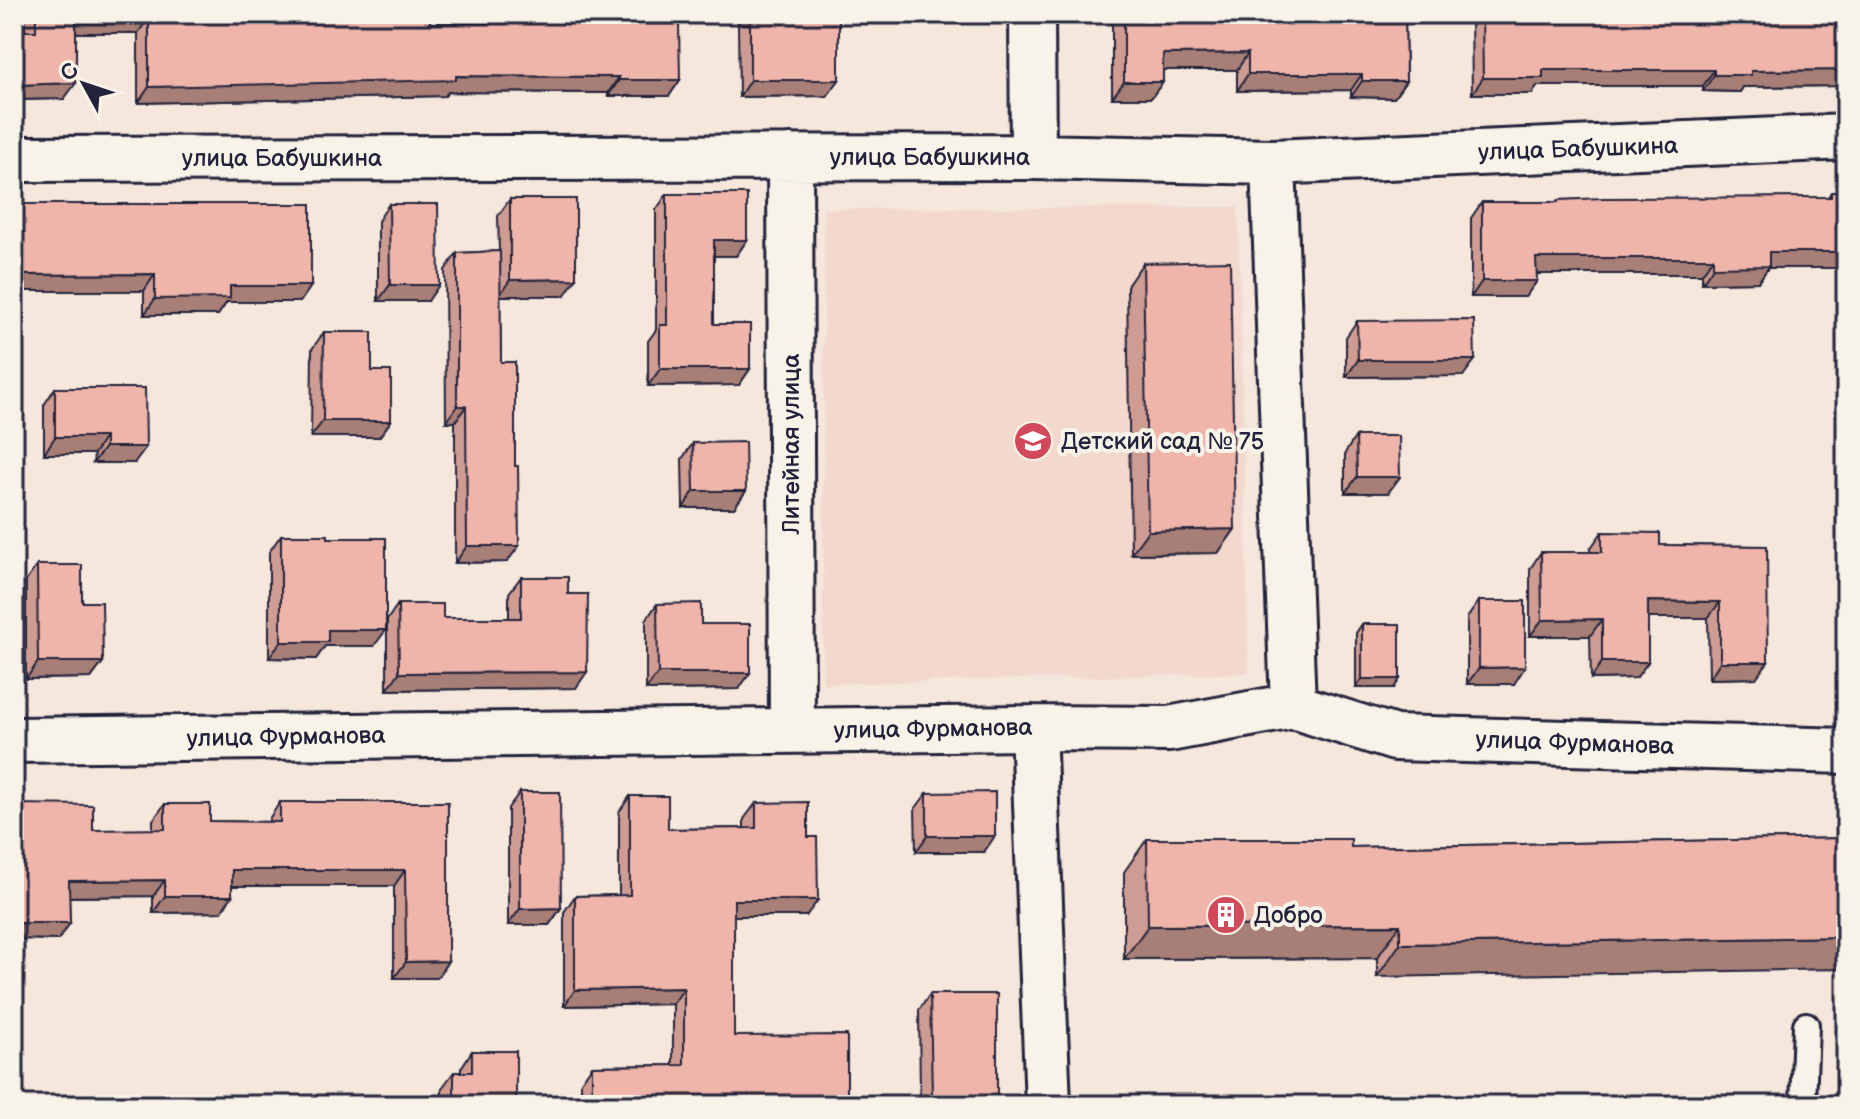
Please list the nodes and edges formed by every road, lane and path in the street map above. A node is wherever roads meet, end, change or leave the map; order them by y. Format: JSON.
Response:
{"nodes":[{"id":1,"x":1032,"y":14,"type":"edge"},
{"id":2,"x":1846,"y":137,"type":"edge"},
{"id":3,"x":790,"y":157,"type":"junction"},
{"id":4,"x":1033,"y":157,"type":"junction"},
{"id":5,"x":14,"y":159,"type":"edge"},
{"id":6,"x":1273,"y":162,"type":"junction"},
{"id":7,"x":1293,"y":706,"type":"junction"},
{"id":8,"x":1033,"y":728,"type":"junction"},
{"id":9,"x":792,"y":731,"type":"junction"},
{"id":10,"x":14,"y":740,"type":"edge"},
{"id":11,"x":1846,"y":751,"type":"edge"},
{"id":12,"x":1806,"y":1025,"type":"dead end"},
{"id":13,"x":1048,"y":1105,"type":"edge"},
{"id":14,"x":1803,"y":1105,"type":"edge"}],
"edges":[{"from":1,"to":4,"type":"street"},
{"from":2,"to":6,"type":"street","name":"улица Бабушкина"},
{"from":3,"to":4,"type":"street","name":"улица Бабушкина"},
{"from":3,"to":5,"type":"street","name":"улица Бабушкина"},
{"from":3,"to":9,"type":"street","name":"Литейная улица"},
{"from":4,"to":6,"type":"street","name":"улица Бабушкина"},
{"from":6,"to":7,"type":"street"},
{"from":7,"to":8,"type":"street","name":"улица Фурманова"},
{"from":7,"to":11,"type":"street","name":"улица Фурманова"},
{"from":8,"to":9,"type":"street","name":"улица Фурманова"},
{"from":8,"to":13,"type":"street"},
{"from":9,"to":10,"type":"street","name":"улица Фурманова"},
{"from":12,"to":14,"type":"lane"}]}
